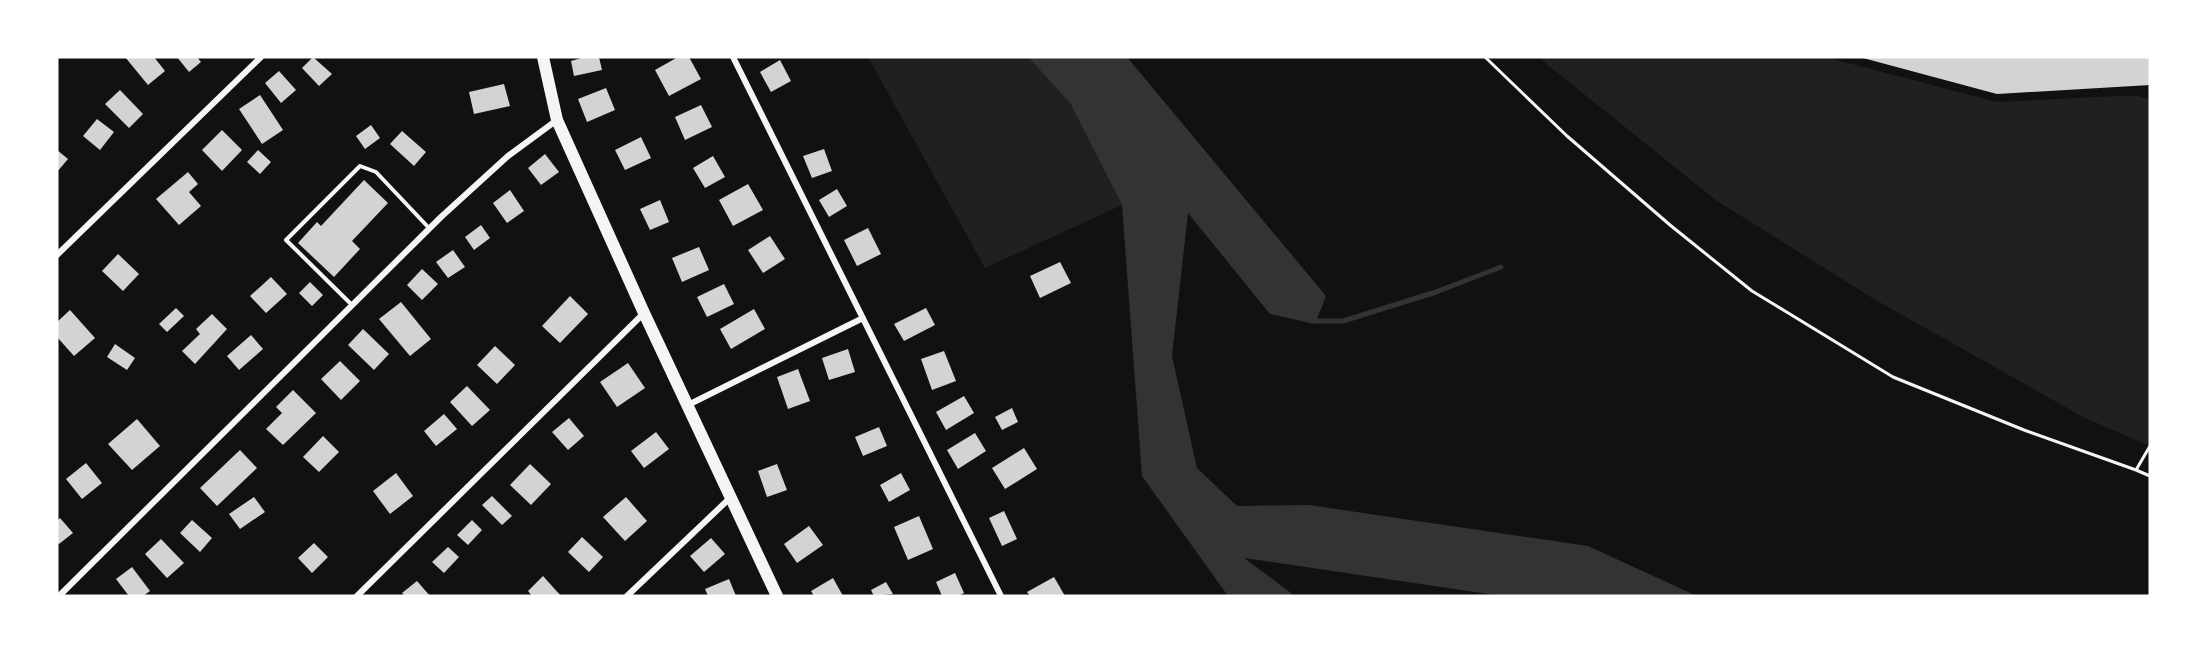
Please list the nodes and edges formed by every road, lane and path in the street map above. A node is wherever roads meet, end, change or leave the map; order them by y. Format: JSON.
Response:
{"nodes":[{"id":1,"x":261,"y":57,"type":"edge"},
{"id":2,"x":543,"y":57,"type":"edge"},
{"id":3,"x":733,"y":57,"type":"edge"},
{"id":4,"x":1485,"y":57,"type":"edge"},
{"id":5,"x":557,"y":120,"type":"junction"},
{"id":6,"x":429,"y":228,"type":"junction"},
{"id":7,"x":57,"y":255,"type":"edge"},
{"id":8,"x":352,"y":305,"type":"junction"},
{"id":9,"x":644,"y":313,"type":"junction"},
{"id":10,"x":863,"y":318,"type":"junction"},
{"id":11,"x":687,"y":405,"type":"junction"},
{"id":12,"x":2150,"y":446,"type":"edge"},
{"id":13,"x":2136,"y":470,"type":"junction"},
{"id":14,"x":2150,"y":476,"type":"edge"},
{"id":15,"x":731,"y":497,"type":"junction"},
{"id":16,"x":59,"y":596,"type":"edge"},
{"id":17,"x":357,"y":596,"type":"edge"},
{"id":18,"x":627,"y":596,"type":"edge"},
{"id":19,"x":777,"y":596,"type":"edge"},
{"id":20,"x":1001,"y":596,"type":"edge"}],
"edges":[{"from":1,"to":7,"type":"street"},
{"from":2,"to":5,"type":"main road"},
{"from":3,"to":10,"type":"street"},
{"from":4,"to":13,"type":"path"},
{"from":5,"to":6,"type":"street"},
{"from":5,"to":9,"type":"main road"},
{"from":6,"to":8,"type":"street"},
{"from":6,"to":8,"type":"lane"},
{"from":8,"to":16,"type":"street"},
{"from":9,"to":11,"type":"main road"},
{"from":9,"to":17,"type":"street"},
{"from":10,"to":11,"type":"street"},
{"from":10,"to":20,"type":"street"},
{"from":11,"to":15,"type":"main road"},
{"from":12,"to":13,"type":"path"},
{"from":13,"to":14,"type":"path"},
{"from":15,"to":18,"type":"street"},
{"from":15,"to":19,"type":"main road"}]}
